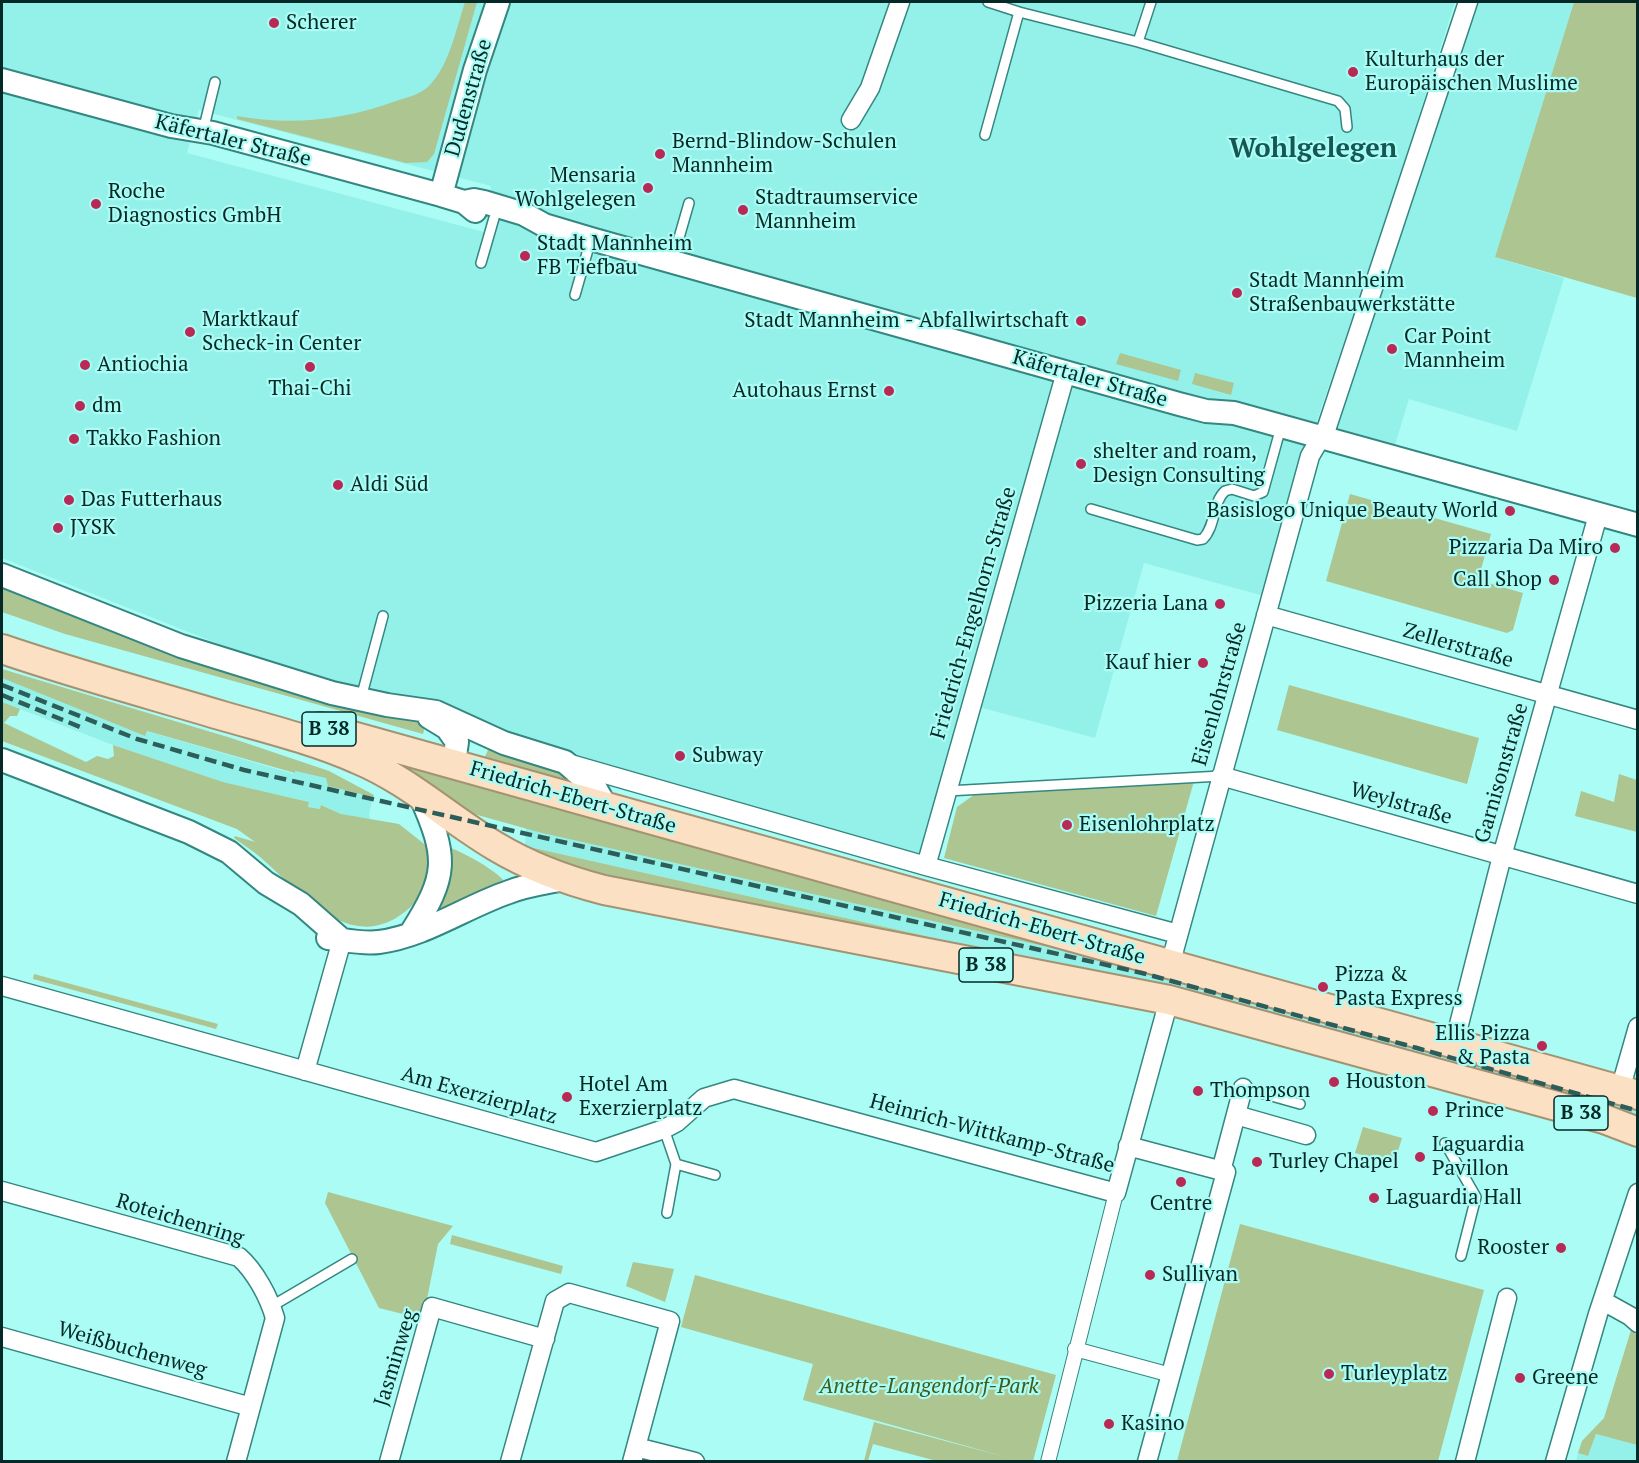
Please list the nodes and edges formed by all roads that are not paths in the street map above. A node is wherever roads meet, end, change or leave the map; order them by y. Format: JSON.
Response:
{"nodes":[{"id":1,"x":498,"y":2,"type":"edge"},
{"id":2,"x":900,"y":2,"type":"edge"},
{"id":3,"x":988,"y":2,"type":"edge"},
{"id":4,"x":1151,"y":2,"type":"edge"},
{"id":5,"x":1468,"y":2,"type":"edge"},
{"id":6,"x":1019,"y":12,"type":"junction"},
{"id":7,"x":1138,"y":42,"type":"junction"},
{"id":8,"x":2,"y":80,"type":"edge"},
{"id":9,"x":215,"y":82,"type":"dead end"},
{"id":10,"x":852,"y":120,"type":"dead end"},
{"id":11,"x":1347,"y":127,"type":"dead end"},
{"id":12,"x":203,"y":131,"type":"junction"},
{"id":13,"x":985,"y":135,"type":"dead end"},
{"id":14,"x":441,"y":195,"type":"junction"},
{"id":15,"x":464,"y":202,"type":"junction"},
{"id":16,"x":689,"y":203,"type":"dead end"},
{"id":17,"x":494,"y":218,"type":"junction"},
{"id":18,"x":544,"y":225,"type":"junction"},
{"id":19,"x":591,"y":239,"type":"junction"},
{"id":20,"x":672,"y":262,"type":"junction"},
{"id":21,"x":481,"y":263,"type":"dead end"},
{"id":22,"x":575,"y":295,"type":"dead end"},
{"id":23,"x":1066,"y":372,"type":"junction"},
{"id":24,"x":1281,"y":427,"type":"junction"},
{"id":25,"x":1321,"y":438,"type":"junction"},
{"id":26,"x":1091,"y":509,"type":"dead end"},
{"id":27,"x":1598,"y":515,"type":"junction"},
{"id":28,"x":1638,"y":525,"type":"edge"},
{"id":29,"x":7,"y":577,"type":"edge"},
{"id":30,"x":1266,"y":615,"type":"junction"},
{"id":31,"x":383,"y":616,"type":"dead end"},
{"id":32,"x":2,"y":634,"type":"edge"},
{"id":33,"x":2,"y":649,"type":"edge"},
{"id":34,"x":1547,"y":695,"type":"junction"},
{"id":35,"x":360,"y":699,"type":"junction"},
{"id":36,"x":408,"y":709,"type":"junction"},
{"id":37,"x":1638,"y":720,"type":"edge"},
{"id":38,"x":2,"y":760,"type":"edge"},
{"id":39,"x":446,"y":762,"type":"junction"},
{"id":40,"x":566,"y":762,"type":"junction"},
{"id":41,"x":1221,"y":776,"type":"junction"},
{"id":42,"x":947,"y":791,"type":"junction"},
{"id":43,"x":420,"y":795,"type":"junction"},
{"id":44,"x":606,"y":807,"type":"junction"},
{"id":45,"x":772,"y":823,"type":"junction"},
{"id":46,"x":776,"y":855,"type":"junction"},
{"id":47,"x":1502,"y":856,"type":"junction"},
{"id":48,"x":926,"y":866,"type":"junction"},
{"id":49,"x":563,"y":879,"type":"junction"},
{"id":50,"x":1638,"y":894,"type":"edge"},
{"id":51,"x":411,"y":933,"type":"junction"},
{"id":52,"x":1178,"y":934,"type":"junction"},
{"id":53,"x":342,"y":940,"type":"junction"},
{"id":54,"x":1170,"y":965,"type":"junction"},
{"id":55,"x":2,"y":986,"type":"edge"},
{"id":56,"x":1169,"y":1000,"type":"junction"},
{"id":57,"x":1638,"y":1027,"type":"edge"},
{"id":58,"x":1454,"y":1044,"type":"junction"},
{"id":59,"x":305,"y":1071,"type":"junction"},
{"id":60,"x":1243,"y":1088,"type":"joint"},
{"id":61,"x":734,"y":1089,"type":"joint"},
{"id":62,"x":1630,"y":1092,"type":"edge"},
{"id":63,"x":1300,"y":1104,"type":"dead end"},
{"id":64,"x":1236,"y":1115,"type":"junction"},
{"id":65,"x":664,"y":1129,"type":"junction"},
{"id":66,"x":1638,"y":1132,"type":"edge"},
{"id":67,"x":1306,"y":1135,"type":"dead end"},
{"id":68,"x":1445,"y":1143,"type":"dead end"},
{"id":69,"x":1128,"y":1146,"type":"junction"},
{"id":70,"x":676,"y":1164,"type":"junction"},
{"id":71,"x":1221,"y":1171,"type":"junction"},
{"id":72,"x":715,"y":1175,"type":"dead end"},
{"id":73,"x":2,"y":1191,"type":"edge"},
{"id":74,"x":1116,"y":1193,"type":"junction"},
{"id":75,"x":1638,"y":1193,"type":"edge"},
{"id":76,"x":667,"y":1214,"type":"dead end"},
{"id":77,"x":1461,"y":1256,"type":"dead end"},
{"id":78,"x":352,"y":1259,"type":"dead end"},
{"id":79,"x":1507,"y":1298,"type":"dead end"},
{"id":80,"x":1603,"y":1301,"type":"junction"},
{"id":81,"x":272,"y":1306,"type":"junction"},
{"id":82,"x":1638,"y":1323,"type":"edge"},
{"id":83,"x":2,"y":1337,"type":"edge"},
{"id":84,"x":544,"y":1339,"type":"junction"},
{"id":85,"x":1076,"y":1349,"type":"junction"},
{"id":86,"x":1171,"y":1375,"type":"junction"},
{"id":87,"x":251,"y":1407,"type":"junction"},
{"id":88,"x":634,"y":1454,"type":"edge"},
{"id":89,"x":236,"y":1461,"type":"edge"},
{"id":90,"x":389,"y":1461,"type":"edge"},
{"id":91,"x":510,"y":1461,"type":"edge"},
{"id":92,"x":695,"y":1461,"type":"edge"},
{"id":93,"x":1048,"y":1461,"type":"edge"},
{"id":94,"x":1147,"y":1461,"type":"edge"},
{"id":95,"x":1465,"y":1461,"type":"edge"},
{"id":96,"x":1555,"y":1461,"type":"edge"}],
"edges":[{"from":1,"to":14,"type":"street","name":"Dudenstraße"},
{"from":2,"to":10,"type":"street"},
{"from":3,"to":6,"type":"lane"},
{"from":4,"to":7,"type":"lane"},
{"from":5,"to":25,"type":"street","name":"Eisenlohrstraße"},
{"from":6,"to":7,"type":"lane"},
{"from":6,"to":13,"type":"lane"},
{"from":7,"to":11,"type":"lane"},
{"from":8,"to":12,"type":"street","name":"Käfertaler Straße"},
{"from":9,"to":12,"type":"lane"},
{"from":12,"to":14,"type":"street","name":"Käfertaler Straße"},
{"from":14,"to":15,"type":"street","name":"Käfertaler Straße"},
{"from":15,"to":17,"type":"street","name":"Käfertaler Straße"},
{"from":15,"to":18,"type":"street","name":"Käfertaler Straße"},
{"from":16,"to":20,"type":"lane"},
{"from":17,"to":18,"type":"street","name":"Käfertaler Straße"},
{"from":17,"to":21,"type":"lane"},
{"from":18,"to":19,"type":"street","name":"Käfertaler Straße"},
{"from":19,"to":20,"type":"street","name":"Käfertaler Straße"},
{"from":19,"to":22,"type":"lane"},
{"from":20,"to":23,"type":"street","name":"Käfertaler Straße"},
{"from":23,"to":24,"type":"street","name":"Käfertaler Straße"},
{"from":23,"to":42,"type":"street","name":"Friedrich-Engelhorn-Straße"},
{"from":24,"to":25,"type":"street","name":"Käfertaler Straße"},
{"from":24,"to":26,"type":"lane"},
{"from":25,"to":27,"type":"street","name":"Käfertaler Straße"},
{"from":25,"to":30,"type":"street","name":"Eisenlohrstraße"},
{"from":27,"to":28,"type":"street","name":"Käfertaler Straße"},
{"from":27,"to":34,"type":"street","name":"Garnisonstraße"},
{"from":29,"to":35,"type":"street","name":"Friedrich-Ebert-Straße"},
{"from":30,"to":34,"type":"street","name":"Zellerstraße"},
{"from":30,"to":41,"type":"street","name":"Eisenlohrstraße"},
{"from":31,"to":35,"type":"lane"},
{"from":32,"to":39,"type":"main road","name":"Friedrich-Ebert-Straße","number":"B 38"},
{"from":33,"to":43,"type":"main road","name":"Friedrich-Ebert-Straße","number":"B 38"},
{"from":34,"to":37,"type":"street","name":"Zellerstraße"},
{"from":34,"to":47,"type":"street","name":"Garnisonstraße"},
{"from":35,"to":36,"type":"street","name":"Friedrich-Ebert-Straße"},
{"from":36,"to":39,"type":"street","name":"Friedrich-Ebert-Straße"},
{"from":36,"to":40,"type":"street","name":"Friedrich-Ebert-Straße"},
{"from":38,"to":53,"type":"street"},
{"from":39,"to":44,"type":"main road","name":"Friedrich-Ebert-Straße","number":"B 38"},
{"from":40,"to":44,"type":"street"},
{"from":40,"to":45,"type":"street","name":"Friedrich-Ebert-Straße"},
{"from":41,"to":42,"type":"lane"},
{"from":41,"to":47,"type":"street","name":"Weylstraße"},
{"from":41,"to":52,"type":"street","name":"Eisenlohrstraße"},
{"from":42,"to":48,"type":"street","name":"Friedrich-Engelhorn-Straße"},
{"from":43,"to":49,"type":"main road","name":"Friedrich-Ebert-Straße","number":"B 38"},
{"from":43,"to":51,"type":"street"},
{"from":44,"to":46,"type":"main road","name":"Friedrich-Ebert-Straße","number":"B 38"},
{"from":45,"to":46,"type":"street"},
{"from":45,"to":48,"type":"street","name":"Friedrich-Ebert-Straße"},
{"from":46,"to":54,"type":"main road","name":"Friedrich-Ebert-Straße","number":"B 38"},
{"from":47,"to":50,"type":"street","name":"Weylstraße"},
{"from":47,"to":58,"type":"street","name":"Garnisonstraße"},
{"from":48,"to":52,"type":"street","name":"Friedrich-Ebert-Straße"},
{"from":49,"to":51,"type":"street","name":"Friedrich-Ebert-Straße"},
{"from":49,"to":56,"type":"main road","name":"Friedrich-Ebert-Straße","number":"B 38"},
{"from":51,"to":53,"type":"street","name":"Friedrich-Ebert-Straße"},
{"from":52,"to":54,"type":"street","name":"Eisenlohrstraße"},
{"from":53,"to":59,"type":"street"},
{"from":54,"to":58,"type":"main road","name":"Friedrich-Ebert-Straße","number":"B 38"},
{"from":55,"to":59,"type":"street","name":"Am Exerzierplatz"},
{"from":56,"to":66,"type":"main road","name":"Friedrich-Ebert-Straße","number":"B 38"},
{"from":56,"to":69,"type":"street","name":"Heinrich-Wittkamp-Straße"},
{"from":57,"to":62,"type":"street"},
{"from":58,"to":62,"type":"main road","name":"Friedrich-Ebert-Straße","number":"B 38"},
{"from":59,"to":65,"type":"street","name":"Am Exerzierplatz"},
{"from":60,"to":63,"type":"lane"},
{"from":60,"to":64,"type":"street"},
{"from":61,"to":65,"type":"street","name":"Am Exerzierplatz"},
{"from":61,"to":74,"type":"street","name":"Heinrich-Wittkamp-Straße"},
{"from":64,"to":67,"type":"street"},
{"from":64,"to":71,"type":"street"},
{"from":65,"to":70,"type":"lane"},
{"from":68,"to":77,"type":"lane"},
{"from":69,"to":71,"type":"street"},
{"from":69,"to":74,"type":"street","name":"Heinrich-Wittkamp-Straße"},
{"from":70,"to":72,"type":"lane"},
{"from":70,"to":76,"type":"lane"},
{"from":71,"to":86,"type":"street"},
{"from":73,"to":81,"type":"street","name":"Roteichenring"},
{"from":74,"to":85,"type":"street"},
{"from":75,"to":80,"type":"street"},
{"from":78,"to":81,"type":"lane"},
{"from":79,"to":95,"type":"street"},
{"from":80,"to":82,"type":"street"},
{"from":80,"to":96,"type":"street"},
{"from":81,"to":87,"type":"street"},
{"from":83,"to":87,"type":"street","name":"Weißbuchenweg"},
{"from":84,"to":88,"type":"street"},
{"from":84,"to":90,"type":"street","name":"Jasminweg"},
{"from":84,"to":91,"type":"street"},
{"from":85,"to":86,"type":"street"},
{"from":85,"to":93,"type":"street"},
{"from":86,"to":94,"type":"street"},
{"from":87,"to":89,"type":"street"},
{"from":88,"to":92,"type":"street"}]}
